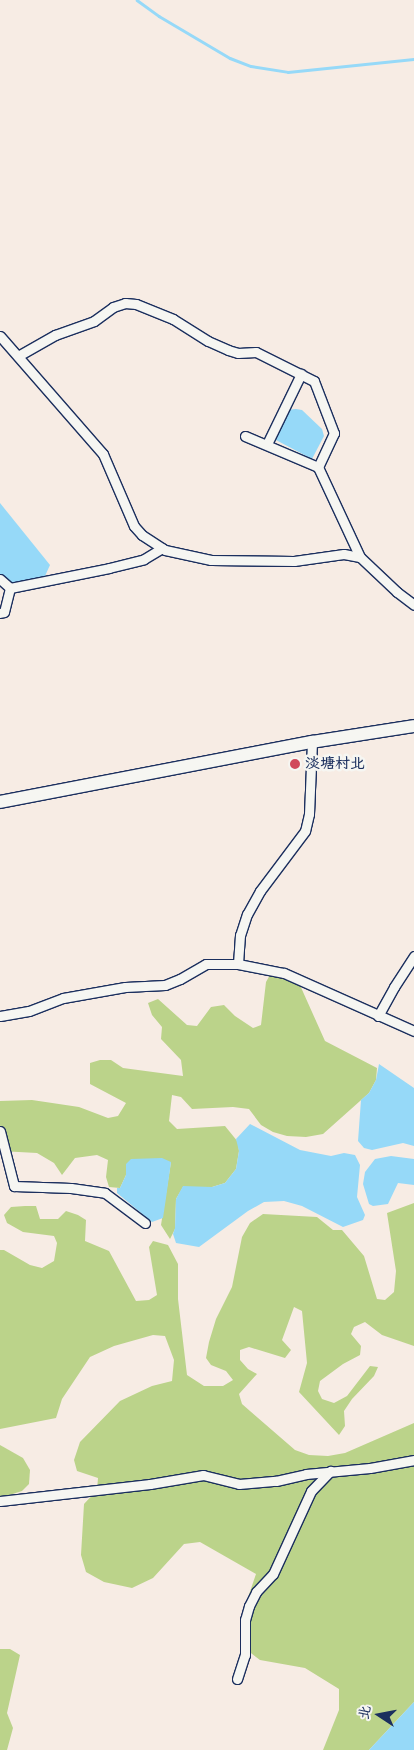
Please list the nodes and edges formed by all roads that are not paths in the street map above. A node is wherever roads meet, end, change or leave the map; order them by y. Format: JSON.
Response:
{"nodes":[{"id":1,"x":0,"y":336,"type":"edge"},
{"id":2,"x":18,"y":356,"type":"junction"},
{"id":3,"x":301,"y":374,"type":"junction"},
{"id":4,"x":245,"y":436,"type":"dead end"},
{"id":5,"x":267,"y":444,"type":"junction"},
{"id":6,"x":318,"y":468,"type":"junction"},
{"id":7,"x":162,"y":548,"type":"junction"},
{"id":8,"x":360,"y":557,"type":"junction"},
{"id":9,"x":0,"y":579,"type":"edge"},
{"id":10,"x":10,"y":588,"type":"junction"},
{"id":11,"x":414,"y":605,"type":"edge"},
{"id":12,"x":0,"y":613,"type":"edge"},
{"id":13,"x":414,"y":726,"type":"edge"},
{"id":14,"x":312,"y":742,"type":"junction"},
{"id":15,"x":0,"y":802,"type":"edge"},
{"id":16,"x":414,"y":956,"type":"edge"},
{"id":17,"x":238,"y":964,"type":"junction"},
{"id":18,"x":0,"y":1016,"type":"edge"},
{"id":19,"x":378,"y":1016,"type":"junction"},
{"id":20,"x":414,"y":1031,"type":"edge"},
{"id":21,"x":0,"y":1131,"type":"edge"},
{"id":22,"x":145,"y":1223,"type":"dead end"},
{"id":23,"x":414,"y":1460,"type":"edge"},
{"id":24,"x":332,"y":1470,"type":"junction"},
{"id":25,"x":0,"y":1501,"type":"edge"},
{"id":26,"x":237,"y":1679,"type":"dead end"}],
"edges":[{"from":1,"to":2,"type":"street"},
{"from":2,"to":3,"type":"street"},
{"from":2,"to":7,"type":"street"},
{"from":3,"to":5,"type":"street"},
{"from":3,"to":6,"type":"street"},
{"from":4,"to":5,"type":"street"},
{"from":5,"to":6,"type":"street"},
{"from":6,"to":8,"type":"street"},
{"from":7,"to":8,"type":"street"},
{"from":7,"to":10,"type":"street"},
{"from":8,"to":11,"type":"street"},
{"from":9,"to":10,"type":"street"},
{"from":10,"to":12,"type":"street"},
{"from":13,"to":14,"type":"main road"},
{"from":14,"to":15,"type":"main road"},
{"from":14,"to":17,"type":"street"},
{"from":16,"to":19,"type":"street"},
{"from":17,"to":18,"type":"street"},
{"from":17,"to":19,"type":"street"},
{"from":19,"to":20,"type":"street"},
{"from":21,"to":22,"type":"street"},
{"from":23,"to":24,"type":"street"},
{"from":24,"to":25,"type":"street"},
{"from":24,"to":26,"type":"street"}]}
